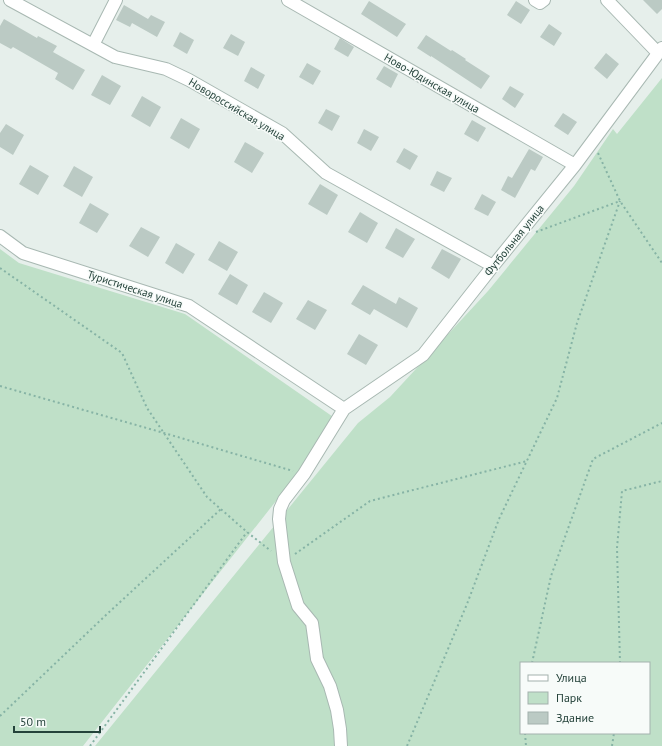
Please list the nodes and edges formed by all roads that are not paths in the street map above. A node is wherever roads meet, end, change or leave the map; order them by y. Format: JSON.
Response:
{"nodes":[{"id":1,"x":10,"y":0,"type":"edge"},
{"id":2,"x":116,"y":0,"type":"edge"},
{"id":3,"x":288,"y":0,"type":"edge"},
{"id":4,"x":536,"y":0,"type":"edge"},
{"id":5,"x":544,"y":0,"type":"edge"},
{"id":6,"x":607,"y":0,"type":"edge"},
{"id":7,"x":93,"y":45,"type":"junction"},
{"id":8,"x":660,"y":51,"type":"edge"},
{"id":9,"x":575,"y":165,"type":"junction"},
{"id":10,"x":0,"y":236,"type":"edge"},
{"id":11,"x":493,"y":266,"type":"junction"},
{"id":12,"x":344,"y":409,"type":"junction"},
{"id":13,"x":341,"y":746,"type":"edge"}],
"edges":[{"from":1,"to":7,"type":"street","name":"Новороссийская улица"},
{"from":2,"to":7,"type":"street"},
{"from":3,"to":9,"type":"street","name":"Ново-Юдинская улица"},
{"from":4,"to":5,"type":"street"},
{"from":6,"to":8,"type":"street"},
{"from":7,"to":11,"type":"street","name":"Новороссийская улица"},
{"from":8,"to":9,"type":"street","name":"Футбольная улица"},
{"from":9,"to":11,"type":"street","name":"Футбольная улица"},
{"from":10,"to":12,"type":"street","name":"Туристическая улица"},
{"from":11,"to":12,"type":"street","name":"Футбольная улица"},
{"from":12,"to":13,"type":"street"}]}
